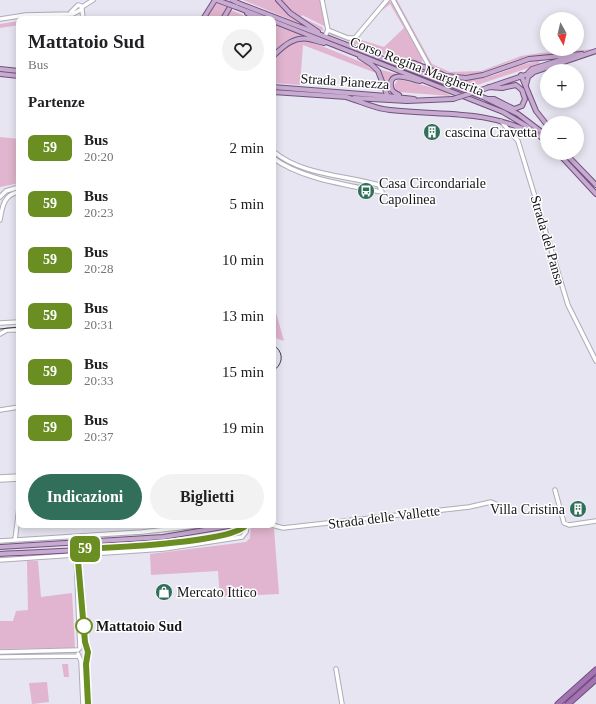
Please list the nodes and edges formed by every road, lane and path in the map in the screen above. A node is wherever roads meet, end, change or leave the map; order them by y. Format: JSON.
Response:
{"nodes":[{"id":1,"x":92,"y":0,"type":"edge"},
{"id":2,"x":216,"y":0,"type":"edge"},
{"id":3,"x":278,"y":0,"type":"edge"},
{"id":4,"x":322,"y":0,"type":"edge"},
{"id":5,"x":387,"y":0,"type":"edge"},
{"id":6,"x":393,"y":0,"type":"edge"},
{"id":7,"x":234,"y":1,"type":"edge"},
{"id":8,"x":241,"y":9,"type":"junction"},
{"id":9,"x":79,"y":10,"type":"junction"},
{"id":10,"x":21,"y":16,"type":"edge"},
{"id":11,"x":82,"y":16,"type":"edge"},
{"id":12,"x":205,"y":16,"type":"edge"},
{"id":13,"x":225,"y":16,"type":"edge"},
{"id":14,"x":251,"y":16,"type":"edge"},
{"id":15,"x":259,"y":16,"type":"edge"},
{"id":16,"x":273,"y":16,"type":"edge"},
{"id":17,"x":16,"y":17,"type":"edge"},
{"id":18,"x":276,"y":17,"type":"edge"},
{"id":19,"x":0,"y":20,"type":"edge"},
{"id":20,"x":276,"y":22,"type":"edge"},
{"id":21,"x":328,"y":30,"type":"junction"},
{"id":22,"x":325,"y":36,"type":"junction"},
{"id":23,"x":330,"y":44,"type":"junction"},
{"id":24,"x":595,"y":52,"type":"edge"},
{"id":25,"x":276,"y":53,"type":"edge"},
{"id":26,"x":584,"y":54,"type":"edge"},
{"id":27,"x":358,"y":55,"type":"junction"},
{"id":28,"x":560,"y":56,"type":"edge"},
{"id":29,"x":576,"y":56,"type":"edge"},
{"id":30,"x":380,"y":58,"type":"junction"},
{"id":31,"x":425,"y":58,"type":"junction"},
{"id":32,"x":538,"y":58,"type":"junction"},
{"id":33,"x":543,"y":64,"type":"edge"},
{"id":34,"x":553,"y":64,"type":"edge"},
{"id":35,"x":554,"y":64,"type":"edge"},
{"id":36,"x":422,"y":66,"type":"junction"},
{"id":37,"x":540,"y":69,"type":"edge"},
{"id":38,"x":0,"y":70,"type":"edge"},
{"id":39,"x":431,"y":70,"type":"junction"},
{"id":40,"x":16,"y":71,"type":"edge"},
{"id":41,"x":531,"y":73,"type":"junction"},
{"id":42,"x":0,"y":74,"type":"edge"},
{"id":43,"x":521,"y":75,"type":"junction"},
{"id":44,"x":16,"y":76,"type":"edge"},
{"id":45,"x":428,"y":82,"type":"junction"},
{"id":46,"x":276,"y":87,"type":"edge"},
{"id":47,"x":384,"y":87,"type":"junction"},
{"id":48,"x":488,"y":87,"type":"junction"},
{"id":49,"x":526,"y":90,"type":"junction"},
{"id":50,"x":276,"y":92,"type":"edge"},
{"id":51,"x":358,"y":93,"type":"junction"},
{"id":52,"x":380,"y":95,"type":"junction"},
{"id":53,"x":403,"y":97,"type":"junction"},
{"id":54,"x":388,"y":98,"type":"junction"},
{"id":55,"x":485,"y":98,"type":"junction"},
{"id":56,"x":356,"y":99,"type":"junction"},
{"id":57,"x":414,"y":100,"type":"junction"},
{"id":58,"x":540,"y":116,"type":"edge"},
{"id":59,"x":500,"y":120,"type":"junction"},
{"id":60,"x":540,"y":134,"type":"edge"},
{"id":61,"x":540,"y":135,"type":"edge"},
{"id":62,"x":540,"y":136,"type":"edge"},
{"id":63,"x":276,"y":153,"type":"edge"},
{"id":64,"x":276,"y":160,"type":"edge"},
{"id":65,"x":568,"y":160,"type":"joint"},
{"id":66,"x":573,"y":160,"type":"edge"},
{"id":67,"x":577,"y":165,"type":"junction"},
{"id":68,"x":596,"y":185,"type":"edge"},
{"id":69,"x":16,"y":188,"type":"edge"},
{"id":70,"x":16,"y":193,"type":"edge"},
{"id":71,"x":596,"y":194,"type":"edge"},
{"id":72,"x":0,"y":197,"type":"edge"},
{"id":73,"x":0,"y":220,"type":"edge"},
{"id":74,"x":16,"y":322,"type":"edge"},
{"id":75,"x":0,"y":323,"type":"edge"},
{"id":76,"x":16,"y":330,"type":"edge"},
{"id":77,"x":0,"y":333,"type":"edge"},
{"id":78,"x":596,"y":361,"type":"edge"},
{"id":79,"x":16,"y":407,"type":"edge"},
{"id":80,"x":0,"y":410,"type":"edge"},
{"id":81,"x":0,"y":478,"type":"edge"},
{"id":82,"x":16,"y":478,"type":"edge"},
{"id":83,"x":555,"y":490,"type":"dead end"},
{"id":84,"x":496,"y":504,"type":"dead end"},
{"id":85,"x":596,"y":521,"type":"edge"},
{"id":86,"x":276,"y":526,"type":"edge"},
{"id":87,"x":16,"y":528,"type":"edge"},
{"id":88,"x":180,"y":528,"type":"edge"},
{"id":89,"x":217,"y":528,"type":"edge"},
{"id":90,"x":243,"y":528,"type":"edge"},
{"id":91,"x":247,"y":528,"type":"edge"},
{"id":92,"x":76,"y":536,"type":"junction"},
{"id":93,"x":15,"y":540,"type":"junction"},
{"id":94,"x":0,"y":541,"type":"edge"},
{"id":95,"x":77,"y":542,"type":"junction"},
{"id":96,"x":167,"y":543,"type":"junction"},
{"id":97,"x":202,"y":544,"type":"junction"},
{"id":98,"x":0,"y":547,"type":"edge"},
{"id":99,"x":77,"y":552,"type":"junction"},
{"id":100,"x":1,"y":554,"type":"edge"},
{"id":101,"x":28,"y":558,"type":"junction"},
{"id":102,"x":0,"y":560,"type":"edge"},
{"id":103,"x":86,"y":648,"type":"junction"},
{"id":104,"x":79,"y":649,"type":"junction"},
{"id":105,"x":0,"y":652,"type":"edge"},
{"id":106,"x":0,"y":657,"type":"edge"},
{"id":107,"x":79,"y":657,"type":"junction"},
{"id":108,"x":87,"y":657,"type":"junction"},
{"id":109,"x":336,"y":669,"type":"dead end"},
{"id":110,"x":596,"y":670,"type":"edge"},
{"id":111,"x":596,"y":679,"type":"edge"},
{"id":112,"x":83,"y":704,"type":"edge"},
{"id":113,"x":88,"y":704,"type":"edge"},
{"id":114,"x":342,"y":704,"type":"edge"},
{"id":115,"x":558,"y":704,"type":"edge"},
{"id":116,"x":568,"y":704,"type":"edge"}],
"edges":[{"from":1,"to":9,"type":"street"},
{"from":2,"to":8,"type":"main road","bridge":true},
{"from":2,"to":12,"type":"main road"},
{"from":3,"to":22,"type":"main road"},
{"from":4,"to":21,"type":"street"},
{"from":5,"to":21,"type":"street","name":"Corso Regina Margherita"},
{"from":6,"to":31,"type":"street","name":"Corso Regina Margherita"},
{"from":7,"to":13,"type":"main road"},
{"from":7,"to":16,"type":"main road","name":"Corso Regina Margherita"},
{"from":8,"to":14,"type":"main road"},
{"from":8,"to":15,"type":"main road"},
{"from":9,"to":10,"type":"street"},
{"from":9,"to":11,"type":"street"},
{"from":17,"to":19,"type":"street"},
{"from":18,"to":22,"type":"main road","name":"Corso Regina Margherita"},
{"from":20,"to":23,"type":"main road","name":"Corso Regina Margherita"},
{"from":21,"to":22,"type":"street"},
{"from":22,"to":30,"type":"main road","name":"Corso Regina Margherita"},
{"from":23,"to":25,"type":"main road"},
{"from":23,"to":27,"type":"main road","name":"Corso Regina Margherita"},
{"from":24,"to":26,"type":"main road"},
{"from":24,"to":35,"type":"main road"},
{"from":27,"to":45,"type":"main road","name":"Corso Regina Margherita"},
{"from":27,"to":47,"type":"main road"},
{"from":28,"to":32,"type":"main road"},
{"from":29,"to":34,"type":"main road"},
{"from":30,"to":36,"type":"main road"},
{"from":30,"to":55,"type":"main road","name":"Corso Regina Margherita"},
{"from":31,"to":36,"type":"street","name":"Corso Regina Margherita"},
{"from":31,"to":39,"type":"street","name":"Corso Regina Margherita"},
{"from":32,"to":33,"type":"main road"},
{"from":32,"to":39,"type":"main road"},
{"from":36,"to":39,"type":"main road"},
{"from":37,"to":41,"type":"main road","name":"Strada Pianezza"},
{"from":38,"to":40,"type":"main road"},
{"from":41,"to":43,"type":"main road","name":"Strada Pianezza"},
{"from":41,"to":49,"type":"main road"},
{"from":42,"to":44,"type":"main road"},
{"from":43,"to":48,"type":"main road","name":"Strada Pianezza"},
{"from":43,"to":49,"type":"main road"},
{"from":45,"to":53,"type":"main road"},
{"from":45,"to":61,"type":"main road","name":"Corso Regina Margherita"},
{"from":46,"to":51,"type":"main road","name":"Strada Pianezza"},
{"from":47,"to":52,"type":"main road"},
{"from":47,"to":54,"type":"main road"},
{"from":48,"to":55,"type":"main road"},
{"from":48,"to":57,"type":"main road","name":"Strada Pianezza","bridge":true},
{"from":49,"to":58,"type":"main road"},
{"from":50,"to":56,"type":"main road","name":"Strada Pianezza"},
{"from":51,"to":52,"type":"main road","name":"Strada Pianezza"},
{"from":51,"to":56,"type":"main road"},
{"from":52,"to":54,"type":"main road","name":"Strada Pianezza"},
{"from":53,"to":54,"type":"main road","name":"Strada Pianezza"},
{"from":53,"to":57,"type":"main road","name":"Strada Pianezza"},
{"from":54,"to":56,"type":"main road","name":"Strada Pianezza"},
{"from":54,"to":57,"type":"main road","name":"Strada Pianezza"},
{"from":55,"to":60,"type":"main road","name":"Corso Regina Margherita"},
{"from":56,"to":59,"type":"main road"},
{"from":59,"to":62,"type":"main road"},
{"from":59,"to":78,"type":"street","name":"Strada del Pansa"},
{"from":63,"to":64,"type":"street"},
{"from":65,"to":67,"type":"main road"},
{"from":65,"to":71,"type":"main road"},
{"from":66,"to":67,"type":"main road"},
{"from":67,"to":68,"type":"main road"},
{"from":69,"to":72,"type":"street"},
{"from":70,"to":73,"type":"street"},
{"from":74,"to":75,"type":"street"},
{"from":76,"to":77,"type":"street"},
{"from":79,"to":80,"type":"street"},
{"from":81,"to":82,"type":"street"},
{"from":83,"to":85,"type":"street"},
{"from":84,"to":86,"type":"street","name":"Strada delle Vallette"},
{"from":87,"to":93,"type":"street"},
{"from":88,"to":92,"type":"street"},
{"from":89,"to":95,"type":"main road"},
{"from":90,"to":96,"type":"main road"},
{"from":91,"to":97,"type":"street"},
{"from":92,"to":93,"type":"street"},
{"from":92,"to":95,"type":"street"},
{"from":93,"to":94,"type":"street"},
{"from":95,"to":98,"type":"main road"},
{"from":95,"to":99,"type":"street"},
{"from":96,"to":97,"type":"street"},
{"from":96,"to":99,"type":"main road"},
{"from":97,"to":99,"type":"street"},
{"from":99,"to":100,"type":"main road"},
{"from":99,"to":101,"type":"street"},
{"from":99,"to":103,"type":"street"},
{"from":99,"to":104,"type":"street"},
{"from":100,"to":101,"type":"street"},
{"from":101,"to":102,"type":"street"},
{"from":103,"to":104,"type":"street"},
{"from":103,"to":108,"type":"street"},
{"from":104,"to":105,"type":"street"},
{"from":104,"to":107,"type":"street"},
{"from":106,"to":107,"type":"street"},
{"from":107,"to":108,"type":"street"},
{"from":107,"to":112,"type":"street"},
{"from":108,"to":113,"type":"street"},
{"from":109,"to":114,"type":"street"},
{"from":110,"to":115,"type":"highway"},
{"from":111,"to":116,"type":"highway"}]}
